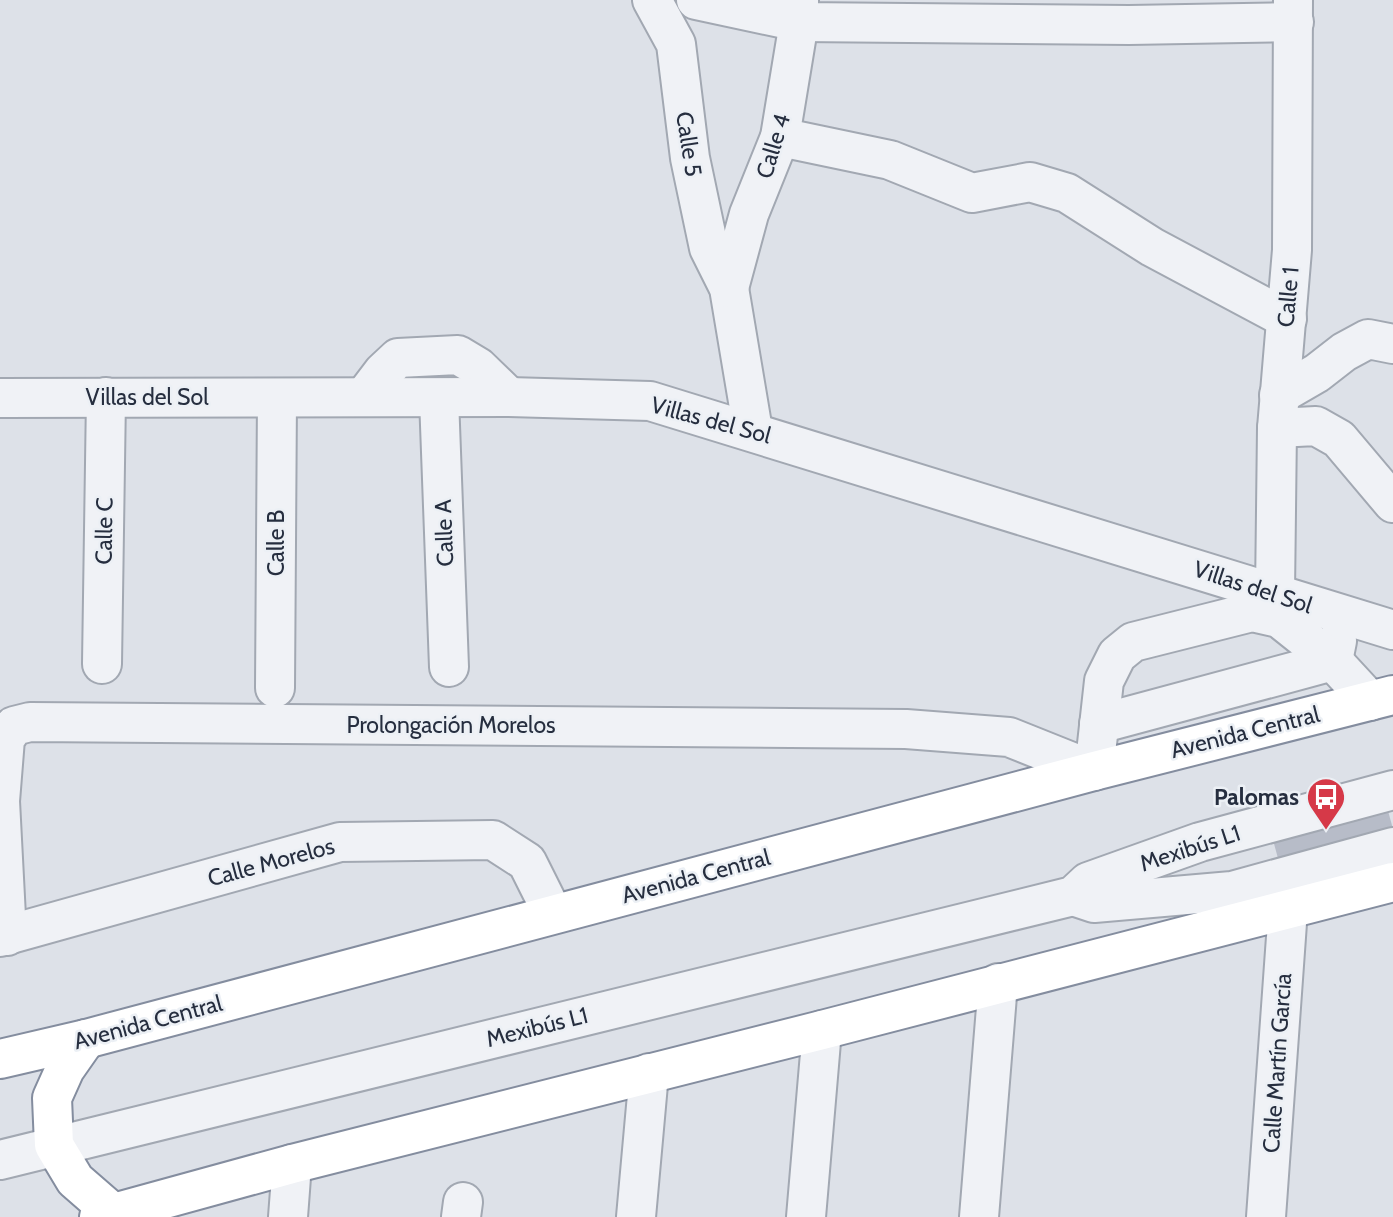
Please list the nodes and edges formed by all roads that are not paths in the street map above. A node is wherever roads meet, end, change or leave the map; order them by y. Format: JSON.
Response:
{"nodes":[{"id":1,"x":652,"y":0,"type":"edge"},
{"id":2,"x":696,"y":0,"type":"edge"},
{"id":3,"x":799,"y":11,"type":"edge"},
{"id":4,"x":968,"y":11,"type":"edge"},
{"id":5,"x":1293,"y":11,"type":"edge"},
{"id":6,"x":1129,"y":12,"type":"edge"},
{"id":7,"x":780,"y":137,"type":"junction"},
{"id":8,"x":729,"y":288,"type":"junction"},
{"id":9,"x":1287,"y":319,"type":"junction"},
{"id":10,"x":1393,"y":344,"type":"edge"},
{"id":11,"x":106,"y":397,"type":"junction"},
{"id":12,"x":364,"y":397,"type":"junction"},
{"id":13,"x":509,"y":397,"type":"junction"},
{"id":14,"x":0,"y":398,"type":"edge"},
{"id":15,"x":277,"y":398,"type":"junction"},
{"id":16,"x":439,"y":398,"type":"junction"},
{"id":17,"x":1278,"y":412,"type":"junction"},
{"id":18,"x":753,"y":431,"type":"junction"},
{"id":19,"x":1393,"y":503,"type":"edge"},
{"id":20,"x":1275,"y":593,"type":"junction"},
{"id":21,"x":1341,"y":615,"type":"junction"},
{"id":22,"x":1393,"y":630,"type":"edge"},
{"id":23,"x":1333,"y":661,"type":"junction"},
{"id":24,"x":102,"y":664,"type":"dead end"},
{"id":25,"x":449,"y":667,"type":"dead end"},
{"id":26,"x":275,"y":688,"type":"dead end"},
{"id":27,"x":1382,"y":698,"type":"edge"},
{"id":28,"x":1099,"y":724,"type":"junction"},
{"id":29,"x":1094,"y":771,"type":"junction"},
{"id":30,"x":1393,"y":790,"type":"edge"},
{"id":31,"x":0,"y":801,"type":"edge"},
{"id":32,"x":1393,"y":847,"type":"edge"},
{"id":33,"x":1393,"y":882,"type":"edge"},
{"id":34,"x":1073,"y":896,"type":"junction"},
{"id":35,"x":1288,"y":909,"type":"junction"},
{"id":36,"x":553,"y":914,"type":"junction"},
{"id":37,"x":4,"y":937,"type":"edge"},
{"id":38,"x":998,"y":984,"type":"junction"},
{"id":39,"x":822,"y":1030,"type":"junction"},
{"id":40,"x":86,"y":1039,"type":"junction"},
{"id":41,"x":0,"y":1059,"type":"edge"},
{"id":42,"x":649,"y":1073,"type":"junction"},
{"id":43,"x":54,"y":1145,"type":"junction"},
{"id":44,"x":0,"y":1160,"type":"edge"},
{"id":45,"x":292,"y":1164,"type":"junction"},
{"id":46,"x":108,"y":1216,"type":"edge"},
{"id":47,"x":288,"y":1217,"type":"edge"},
{"id":48,"x":636,"y":1217,"type":"edge"},
{"id":49,"x":806,"y":1217,"type":"edge"},
{"id":50,"x":979,"y":1217,"type":"edge"},
{"id":51,"x":1266,"y":1217,"type":"edge"}],
"edges":[{"from":1,"to":8,"type":"street","name":"Calle 5"},
{"from":2,"to":3,"type":"street"},
{"from":3,"to":4,"type":"street"},
{"from":3,"to":7,"type":"street","name":"Calle 4"},
{"from":4,"to":6,"type":"street"},
{"from":5,"to":6,"type":"street"},
{"from":5,"to":9,"type":"street","name":"Calle 1"},
{"from":7,"to":8,"type":"street","name":"Calle 4"},
{"from":7,"to":9,"type":"street"},
{"from":8,"to":18,"type":"street"},
{"from":9,"to":17,"type":"street","name":"Calle 1"},
{"from":10,"to":17,"type":"street"},
{"from":11,"to":14,"type":"street","name":"Villas del Sol"},
{"from":11,"to":15,"type":"street","name":"Villas del Sol"},
{"from":11,"to":24,"type":"street","name":"Calle C"},
{"from":12,"to":13,"type":"street"},
{"from":12,"to":15,"type":"street","name":"Villas del Sol"},
{"from":12,"to":16,"type":"street","name":"Villas del Sol"},
{"from":13,"to":16,"type":"street","name":"Villas del Sol"},
{"from":13,"to":18,"type":"street","name":"Villas del Sol"},
{"from":15,"to":26,"type":"street","name":"Calle B"},
{"from":16,"to":25,"type":"street","name":"Calle A"},
{"from":17,"to":19,"type":"street"},
{"from":17,"to":20,"type":"street","name":"Calle 1"},
{"from":18,"to":20,"type":"street","name":"Villas del Sol"},
{"from":20,"to":21,"type":"street","name":"Villas del Sol"},
{"from":21,"to":22,"type":"street","name":"Villas del Sol"},
{"from":21,"to":23,"type":"street"},
{"from":23,"to":27,"type":"street"},
{"from":23,"to":28,"type":"street"},
{"from":23,"to":28,"type":"street"},
{"from":27,"to":29,"type":"highway","name":"Avenida Central"},
{"from":28,"to":29,"type":"street"},
{"from":29,"to":31,"type":"street","name":"Prolongación Morelos"},
{"from":29,"to":36,"type":"highway","name":"Avenida Central"},
{"from":30,"to":34,"type":"street","name":"Mexibús L1"},
{"from":31,"to":37,"type":"street","name":"Prolongación Morelos"},
{"from":32,"to":34,"type":"street","name":"Mexibús L1"},
{"from":33,"to":35,"type":"highway"},
{"from":34,"to":43,"type":"street","name":"Mexibús L1"},
{"from":35,"to":38,"type":"highway"},
{"from":35,"to":51,"type":"street","name":"Calle Martín García"},
{"from":36,"to":37,"type":"street","name":"Calle Morelos"},
{"from":36,"to":40,"type":"highway","name":"Avenida Central"},
{"from":38,"to":39,"type":"highway"},
{"from":38,"to":50,"type":"street"},
{"from":39,"to":42,"type":"highway"},
{"from":39,"to":49,"type":"street"},
{"from":40,"to":41,"type":"highway","name":"Avenida Central"},
{"from":40,"to":43,"type":"highway"},
{"from":42,"to":45,"type":"highway"},
{"from":42,"to":48,"type":"street"},
{"from":43,"to":44,"type":"street","name":"Mexibús L1"},
{"from":43,"to":46,"type":"highway"},
{"from":45,"to":46,"type":"highway"},
{"from":45,"to":47,"type":"street"}]}
